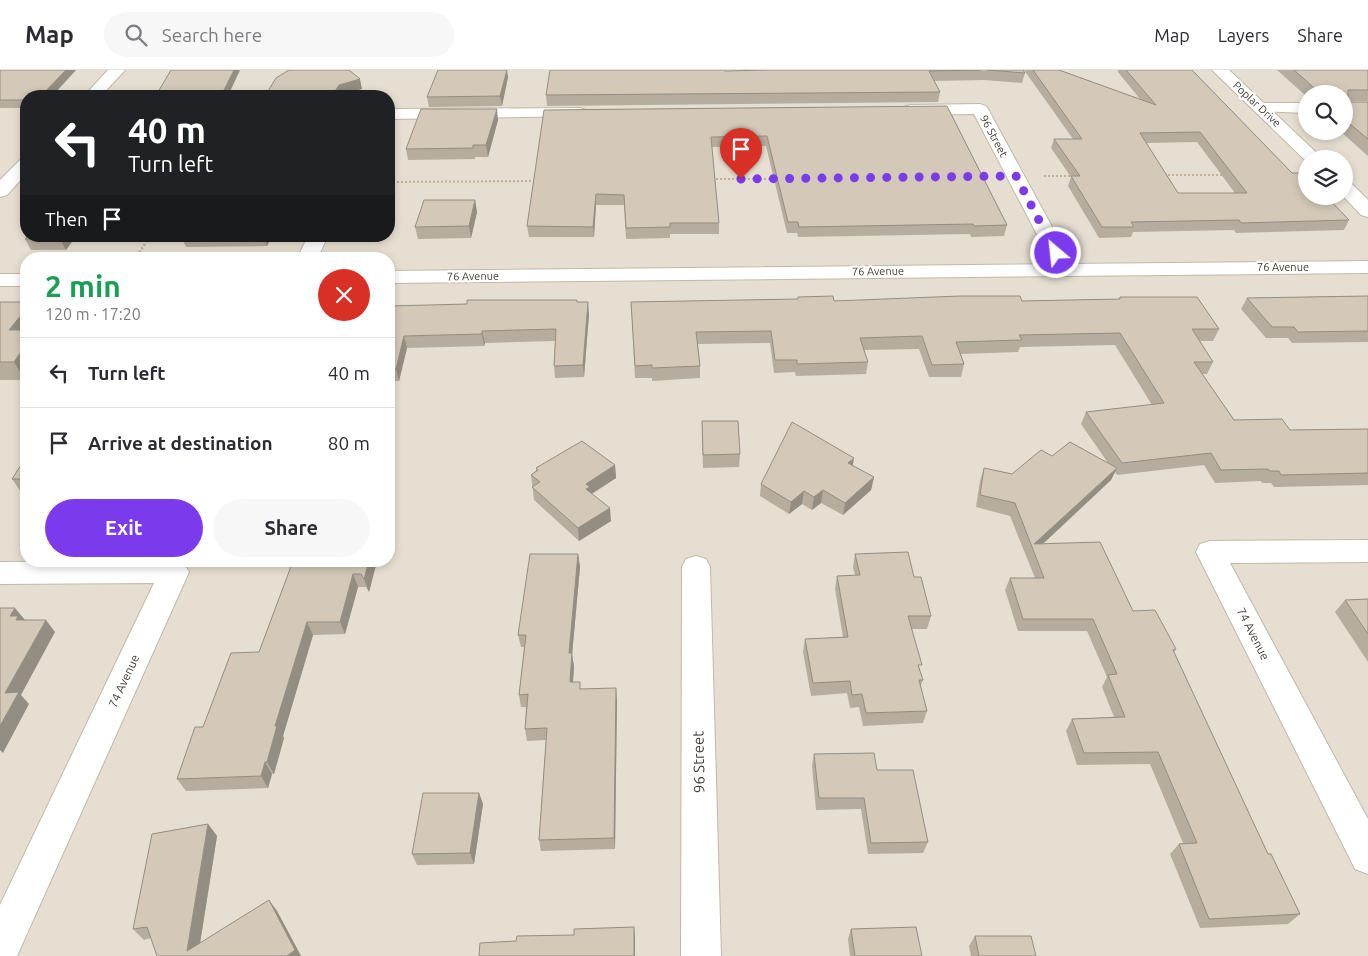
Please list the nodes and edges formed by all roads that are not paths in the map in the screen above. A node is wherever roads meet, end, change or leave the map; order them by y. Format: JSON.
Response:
{"nodes":[{"id":1,"x":117,"y":70,"type":"edge"},
{"id":2,"x":1220,"y":70,"type":"edge"},
{"id":3,"x":98,"y":90,"type":"edge"},
{"id":4,"x":1262,"y":108,"type":"junction"},
{"id":5,"x":1298,"y":108,"type":"edge"},
{"id":6,"x":891,"y":110,"type":"edge"},
{"id":7,"x":596,"y":112,"type":"edge"},
{"id":8,"x":395,"y":114,"type":"edge"},
{"id":9,"x":1305,"y":150,"type":"edge"},
{"id":10,"x":20,"y":170,"type":"edge"},
{"id":11,"x":0,"y":191,"type":"edge"},
{"id":12,"x":1353,"y":196,"type":"edge"},
{"id":13,"x":1368,"y":211,"type":"edge"},
{"id":14,"x":1368,"y":267,"type":"edge"},
{"id":15,"x":1064,"y":268,"type":"junction"},
{"id":16,"x":395,"y":277,"type":"edge"},
{"id":17,"x":0,"y":280,"type":"edge"},
{"id":18,"x":20,"y":280,"type":"edge"},
{"id":19,"x":1368,"y":551,"type":"edge"},
{"id":20,"x":696,"y":567,"type":"dead end"},
{"id":21,"x":0,"y":573,"type":"edge"},
{"id":22,"x":1368,"y":856,"type":"edge"},
{"id":23,"x":0,"y":948,"type":"edge"},
{"id":24,"x":701,"y":956,"type":"edge"}],
"edges":[{"from":1,"to":3,"type":"street"},
{"from":2,"to":4,"type":"street","name":"Poplar Drive"},
{"from":4,"to":5,"type":"street"},
{"from":4,"to":9,"type":"street","name":"Poplar Drive"},
{"from":6,"to":15,"type":"street","name":"96 Street"},
{"from":7,"to":8,"type":"street"},
{"from":10,"to":11,"type":"street"},
{"from":12,"to":13,"type":"street"},
{"from":14,"to":15,"type":"street","name":"76 Avenue"},
{"from":15,"to":16,"type":"street","name":"76 Avenue"},
{"from":17,"to":18,"type":"street"},
{"from":19,"to":22,"type":"street","name":"74 Avenue"},
{"from":20,"to":24,"type":"street","name":"96 Street"},
{"from":21,"to":23,"type":"street","name":"74 Avenue"}]}
